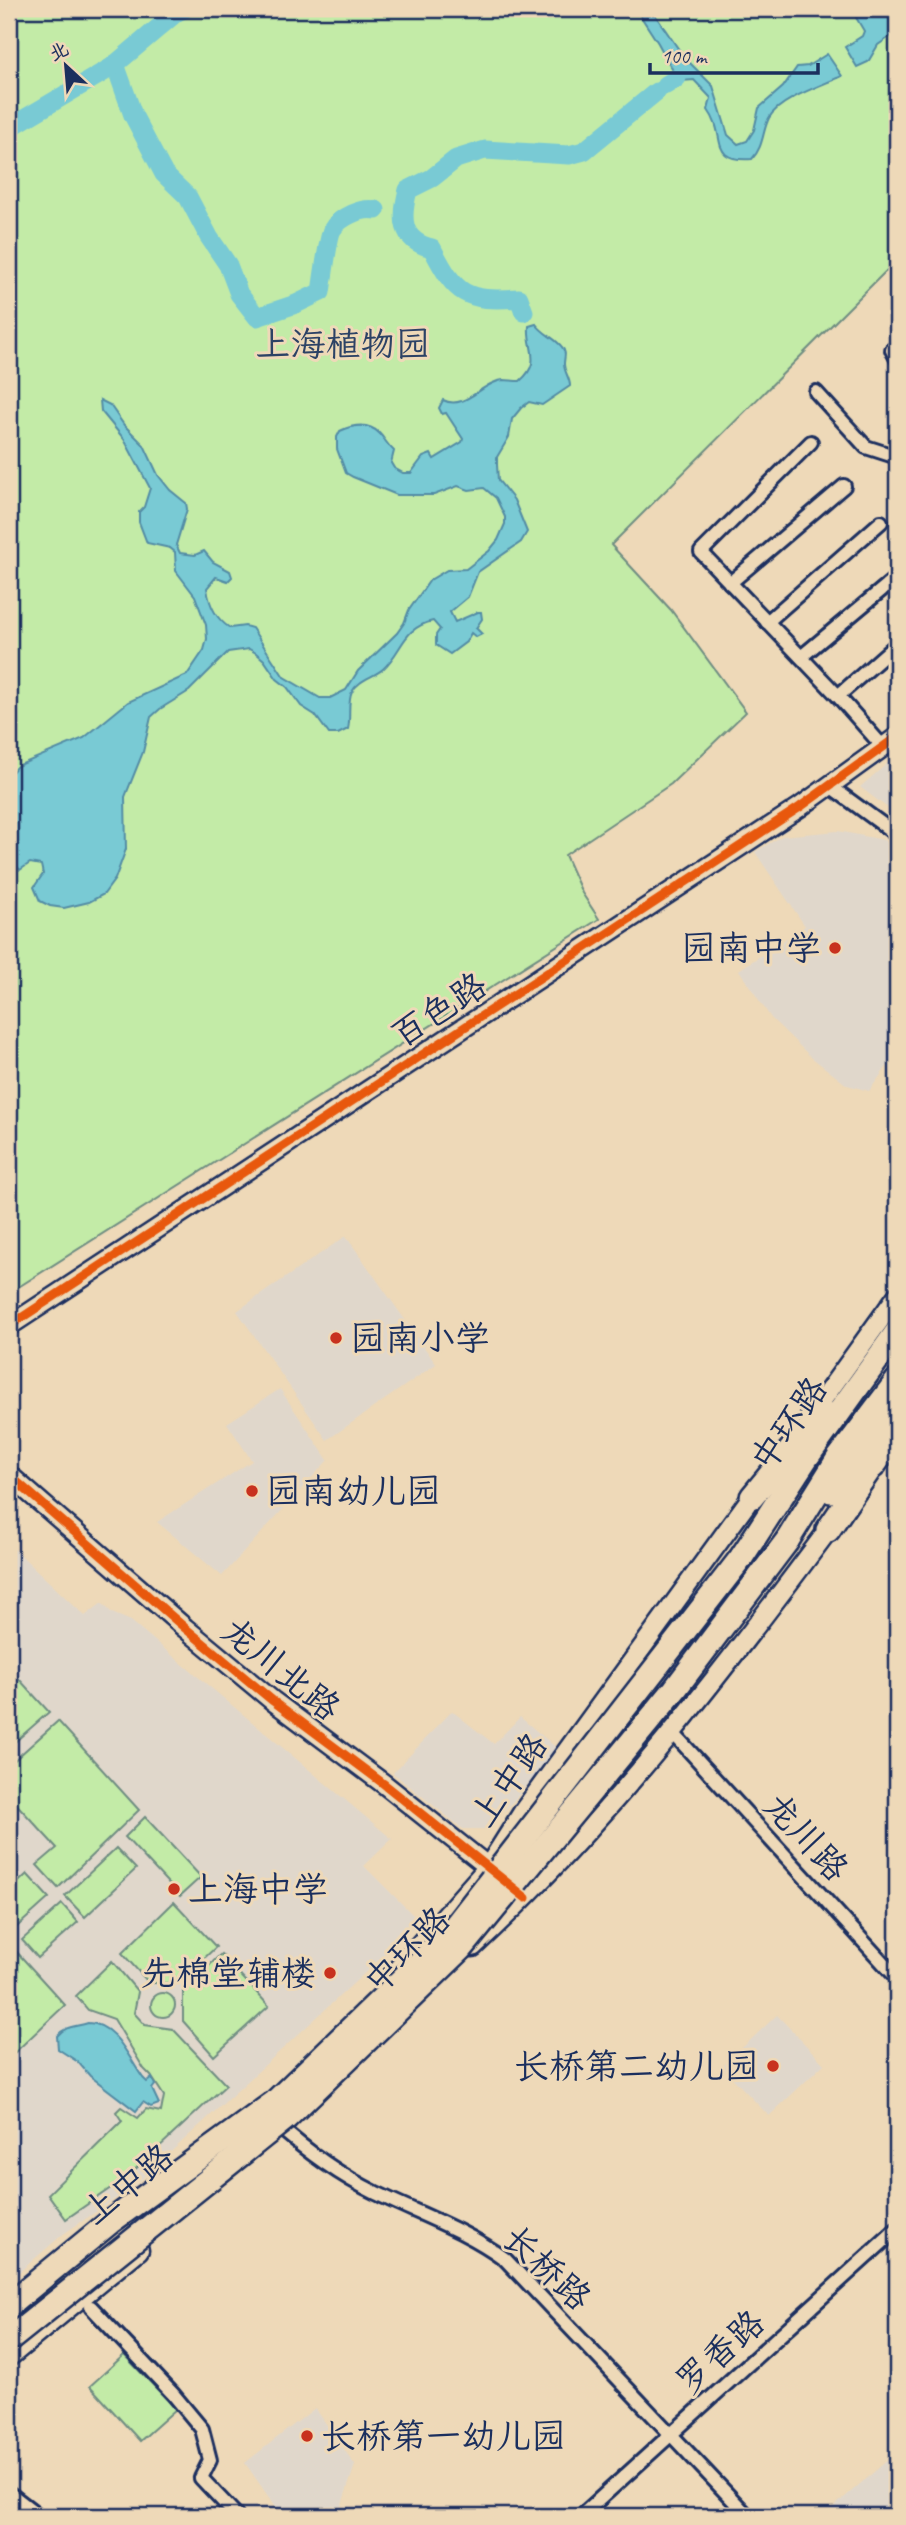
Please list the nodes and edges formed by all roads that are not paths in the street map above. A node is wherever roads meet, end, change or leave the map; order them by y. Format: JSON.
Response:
{"nodes":[{"id":1,"x":897,"y":346,"type":"edge"},
{"id":2,"x":897,"y":359,"type":"edge"},
{"id":3,"x":816,"y":392,"type":"dead end"},
{"id":4,"x":811,"y":442,"type":"dead end"},
{"id":5,"x":897,"y":457,"type":"edge"},
{"id":6,"x":844,"y":486,"type":"dead end"},
{"id":7,"x":881,"y":522,"type":"dead end"},
{"id":8,"x":897,"y":577,"type":"edge"},
{"id":9,"x":730,"y":583,"type":"junction"},
{"id":10,"x":767,"y":622,"type":"junction"},
{"id":11,"x":897,"y":644,"type":"edge"},
{"id":12,"x":801,"y":657,"type":"junction"},
{"id":13,"x":838,"y":696,"type":"junction"},
{"id":14,"x":890,"y":742,"type":"edge"},
{"id":15,"x":830,"y":786,"type":"junction"},
{"id":16,"x":897,"y":835,"type":"edge"},
{"id":17,"x":897,"y":1296,"type":"edge"},
{"id":18,"x":9,"y":1326,"type":"edge"},
{"id":19,"x":894,"y":1345,"type":"edge"},
{"id":20,"x":897,"y":1381,"type":"edge"},
{"id":21,"x":882,"y":1405,"type":"edge"},
{"id":22,"x":897,"y":1438,"type":"edge"},
{"id":23,"x":9,"y":1475,"type":"edge"},
{"id":24,"x":9,"y":1492,"type":"edge"},
{"id":25,"x":752,"y":1497,"type":"junction"},
{"id":26,"x":828,"y":1530,"type":"junction"},
{"id":27,"x":673,"y":1733,"type":"junction"},
{"id":28,"x":484,"y":1871,"type":"junction"},
{"id":29,"x":521,"y":1902,"type":"junction"},
{"id":30,"x":897,"y":1978,"type":"edge"},
{"id":31,"x":265,"y":2115,"type":"junction"},
{"id":32,"x":280,"y":2128,"type":"junction"},
{"id":33,"x":897,"y":2229,"type":"edge"},
{"id":34,"x":9,"y":2305,"type":"edge"},
{"id":35,"x":91,"y":2307,"type":"dead end"},
{"id":36,"x":9,"y":2319,"type":"edge"},
{"id":37,"x":9,"y":2340,"type":"edge"},
{"id":38,"x":9,"y":2357,"type":"edge"},
{"id":39,"x":670,"y":2436,"type":"junction"},
{"id":40,"x":9,"y":2493,"type":"edge"},
{"id":41,"x":39,"y":2516,"type":"edge"},
{"id":42,"x":237,"y":2516,"type":"edge"},
{"id":43,"x":581,"y":2516,"type":"edge"},
{"id":44,"x":748,"y":2516,"type":"edge"}],
"edges":[{"from":1,"to":2,"type":"street"},
{"from":3,"to":5,"type":"street"},
{"from":4,"to":9,"type":"street"},
{"from":6,"to":9,"type":"street"},
{"from":7,"to":10,"type":"street"},
{"from":8,"to":12,"type":"street"},
{"from":9,"to":10,"type":"street"},
{"from":10,"to":12,"type":"street"},
{"from":11,"to":13,"type":"street"},
{"from":12,"to":13,"type":"street"},
{"from":13,"to":14,"type":"street"},
{"from":14,"to":15,"type":"main road","name":"百色路"},
{"from":15,"to":16,"type":"street"},
{"from":15,"to":18,"type":"main road","name":"百色路"},
{"from":17,"to":25,"type":"main road","name":"上中路"},
{"from":19,"to":21,"type":"highway","name":"中环路"},
{"from":19,"to":25,"type":"highway"},
{"from":20,"to":21,"type":"highway","name":"中环路"},
{"from":21,"to":26,"type":"highway"},
{"from":21,"to":34,"type":"highway","name":"中环路","bridge":true},
{"from":21,"to":37,"type":"highway","name":"中环路","bridge":true},
{"from":22,"to":26,"type":"main road","name":"上中路"},
{"from":23,"to":28,"type":"main road","name":"龙川北路"},
{"from":24,"to":28,"type":"main road","name":"龙川北路"},
{"from":25,"to":28,"type":"main road","name":"上中路"},
{"from":26,"to":27,"type":"main road","name":"上中路"},
{"from":27,"to":29,"type":"main road","name":"上中路"},
{"from":27,"to":30,"type":"street","name":"龙川路"},
{"from":28,"to":29,"type":"main road","name":"龙川北路"},
{"from":28,"to":31,"type":"main road","name":"上中路"},
{"from":29,"to":32,"type":"main road","name":"上中路"},
{"from":31,"to":32,"type":"street","name":"长桥路"},
{"from":31,"to":36,"type":"main road","name":"上中路"},
{"from":32,"to":38,"type":"main road","name":"上中路"},
{"from":32,"to":39,"type":"street","name":"长桥路"},
{"from":33,"to":39,"type":"street","name":"罗香路"},
{"from":35,"to":42,"type":"street"},
{"from":39,"to":43,"type":"street","name":"罗香路"},
{"from":39,"to":44,"type":"street","name":"长桥路"},
{"from":40,"to":41,"type":"street"}]}
